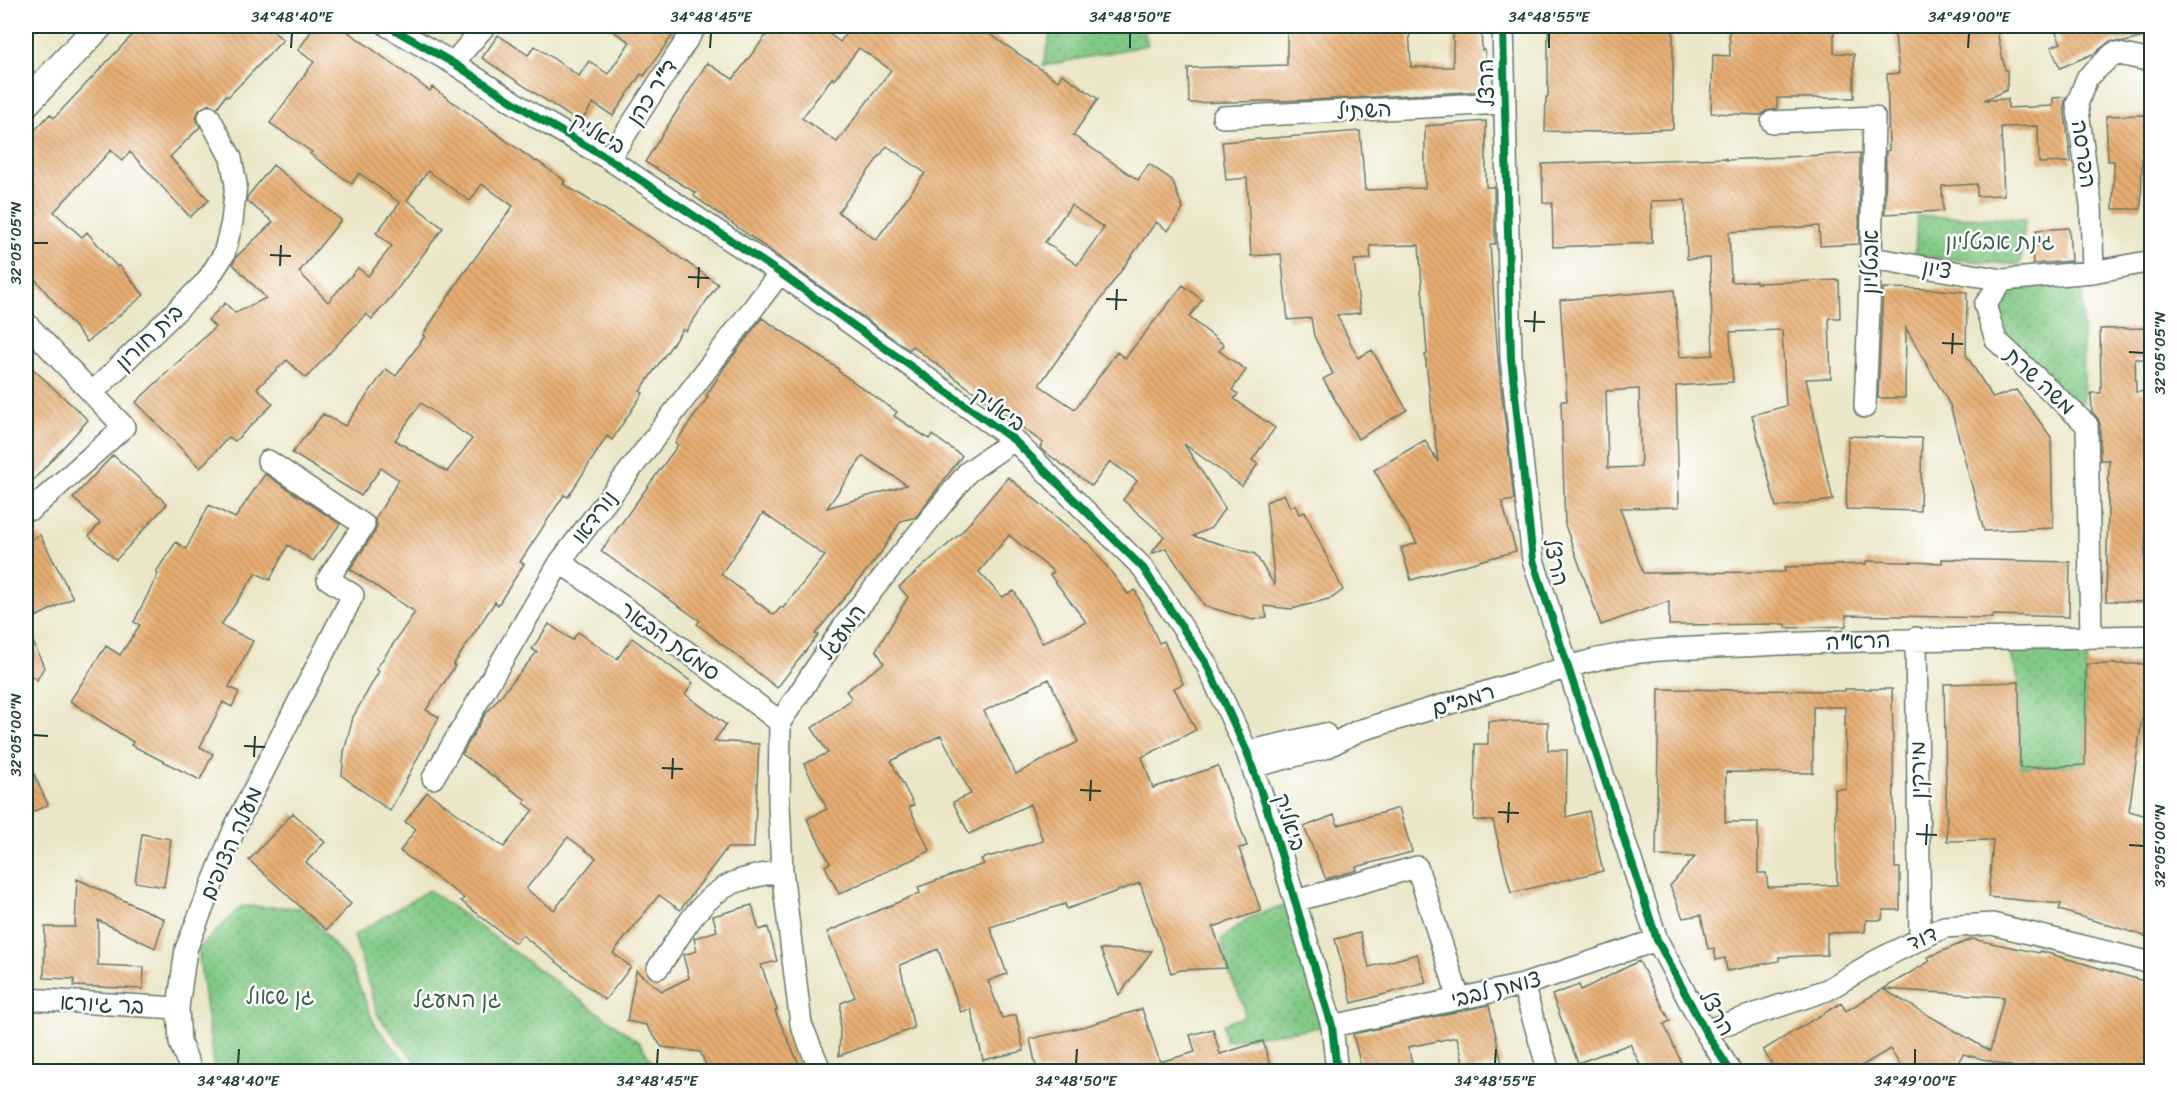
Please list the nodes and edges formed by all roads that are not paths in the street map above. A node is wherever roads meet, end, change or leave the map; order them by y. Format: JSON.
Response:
{"nodes":[{"id":1,"x":99,"y":26,"type":"edge"},
{"id":2,"x":388,"y":26,"type":"edge"},
{"id":3,"x":469,"y":26,"type":"edge"},
{"id":4,"x":484,"y":26,"type":"edge"},
{"id":5,"x":696,"y":26,"type":"edge"},
{"id":6,"x":1503,"y":26,"type":"edge"},
{"id":7,"x":448,"y":60,"type":"junction"},
{"id":8,"x":2151,"y":61,"type":"edge"},
{"id":9,"x":1504,"y":103,"type":"junction"},
{"id":10,"x":26,"y":104,"type":"edge"},
{"id":11,"x":209,"y":117,"type":"dead end"},
{"id":12,"x":1223,"y":117,"type":"dead end"},
{"id":13,"x":1772,"y":122,"type":"dead end"},
{"id":14,"x":609,"y":159,"type":"junction"},
{"id":15,"x":1872,"y":258,"type":"junction"},
{"id":16,"x":2151,"y":261,"type":"edge"},
{"id":17,"x":2093,"y":272,"type":"junction"},
{"id":18,"x":780,"y":273,"type":"junction"},
{"id":19,"x":2002,"y":280,"type":"junction"},
{"id":20,"x":26,"y":323,"type":"edge"},
{"id":21,"x":92,"y":393,"type":"junction"},
{"id":22,"x":1865,"y":407,"type":"dead end"},
{"id":23,"x":1014,"y":440,"type":"junction"},
{"id":24,"x":268,"y":461,"type":"dead end"},
{"id":25,"x":32,"y":509,"type":"dead end"},
{"id":26,"x":560,"y":562,"type":"junction"},
{"id":27,"x":1558,"y":635,"type":"junction"},
{"id":28,"x":2151,"y":636,"type":"edge"},
{"id":29,"x":2091,"y":637,"type":"junction"},
{"id":30,"x":1916,"y":638,"type":"junction"},
{"id":31,"x":1607,"y":657,"type":"junction"},
{"id":32,"x":1567,"y":668,"type":"junction"},
{"id":33,"x":780,"y":722,"type":"junction"},
{"id":34,"x":1250,"y":759,"type":"junction"},
{"id":35,"x":433,"y":778,"type":"dead end"},
{"id":36,"x":782,"y":871,"type":"junction"},
{"id":37,"x":1295,"y":902,"type":"junction"},
{"id":38,"x":1920,"y":938,"type":"junction"},
{"id":39,"x":1657,"y":940,"type":"junction"},
{"id":40,"x":2151,"y":963,"type":"edge"},
{"id":41,"x":658,"y":968,"type":"dead end"},
{"id":42,"x":1523,"y":985,"type":"junction"},
{"id":43,"x":26,"y":999,"type":"edge"},
{"id":44,"x":1459,"y":999,"type":"junction"},
{"id":45,"x":178,"y":1008,"type":"junction"},
{"id":46,"x":1332,"y":1026,"type":"junction"},
{"id":47,"x":1705,"y":1031,"type":"junction"},
{"id":48,"x":192,"y":1071,"type":"edge"},
{"id":49,"x":822,"y":1071,"type":"edge"},
{"id":50,"x":1337,"y":1071,"type":"edge"},
{"id":51,"x":1549,"y":1071,"type":"edge"},
{"id":52,"x":1731,"y":1071,"type":"edge"}],
"edges":[{"from":1,"to":10,"type":"main road"},
{"from":2,"to":7,"type":"street","name":"ביאליק"},
{"from":3,"to":7,"type":"street"},
{"from":4,"to":7,"type":"street"},
{"from":5,"to":14,"type":"street","name":"ד\"ר כהן"},
{"from":6,"to":9,"type":"street","name":"הרצל"},
{"from":7,"to":14,"type":"street","name":"ביאליק"},
{"from":8,"to":17,"type":"street","name":"הפרסה"},
{"from":9,"to":12,"type":"street","name":"השתיל"},
{"from":9,"to":27,"type":"street","name":"הרצל"},
{"from":11,"to":21,"type":"street","name":"בית חורון"},
{"from":13,"to":15,"type":"street","name":"אבטליון"},
{"from":14,"to":18,"type":"street","name":"ביאליק"},
{"from":15,"to":19,"type":"street","name":"ציון"},
{"from":15,"to":22,"type":"street","name":"אבטליון"},
{"from":16,"to":17,"type":"street"},
{"from":17,"to":19,"type":"street"},
{"from":18,"to":23,"type":"street","name":"ביאליק"},
{"from":18,"to":26,"type":"street","name":"נורדאו"},
{"from":19,"to":29,"type":"street","name":"משה שרת"},
{"from":20,"to":21,"type":"street"},
{"from":21,"to":25,"type":"street"},
{"from":23,"to":33,"type":"street","name":"המעגל"},
{"from":23,"to":34,"type":"street","name":"ביאליק"},
{"from":24,"to":45,"type":"street","name":"מעלה הצופים"},
{"from":26,"to":33,"type":"street","name":"סמטת הבאר"},
{"from":26,"to":35,"type":"street","name":"נורדאו"},
{"from":27,"to":31,"type":"street"},
{"from":27,"to":32,"type":"street","name":"הרצל"},
{"from":28,"to":29,"type":"street","name":"הרא\"ה"},
{"from":29,"to":30,"type":"street","name":"הרא\"ה"},
{"from":30,"to":31,"type":"street","name":"הרא\"ה"},
{"from":30,"to":38,"type":"street","name":"מירקין"},
{"from":31,"to":32,"type":"street","name":"הרא\"ה"},
{"from":32,"to":34,"type":"street","name":"רמב\"ם"},
{"from":32,"to":39,"type":"street","name":"הרצל"},
{"from":33,"to":36,"type":"street"},
{"from":34,"to":37,"type":"street","name":"ביאליק"},
{"from":36,"to":41,"type":"street"},
{"from":36,"to":49,"type":"street"},
{"from":37,"to":44,"type":"street"},
{"from":37,"to":46,"type":"street","name":"ביאליק"},
{"from":38,"to":40,"type":"street","name":"דוד"},
{"from":38,"to":47,"type":"street","name":"דוד"},
{"from":39,"to":42,"type":"street","name":"צומת לבבי"},
{"from":39,"to":47,"type":"street","name":"הרצל"},
{"from":42,"to":44,"type":"street","name":"צומת לבבי"},
{"from":42,"to":51,"type":"street"},
{"from":43,"to":45,"type":"street","name":"בר גיורא"},
{"from":44,"to":46,"type":"street","name":"צומת לבבי"},
{"from":45,"to":48,"type":"street","name":"מעלה הצופים"},
{"from":46,"to":50,"type":"street","name":"ביאליק"},
{"from":47,"to":52,"type":"street","name":"הרצל"}]}
